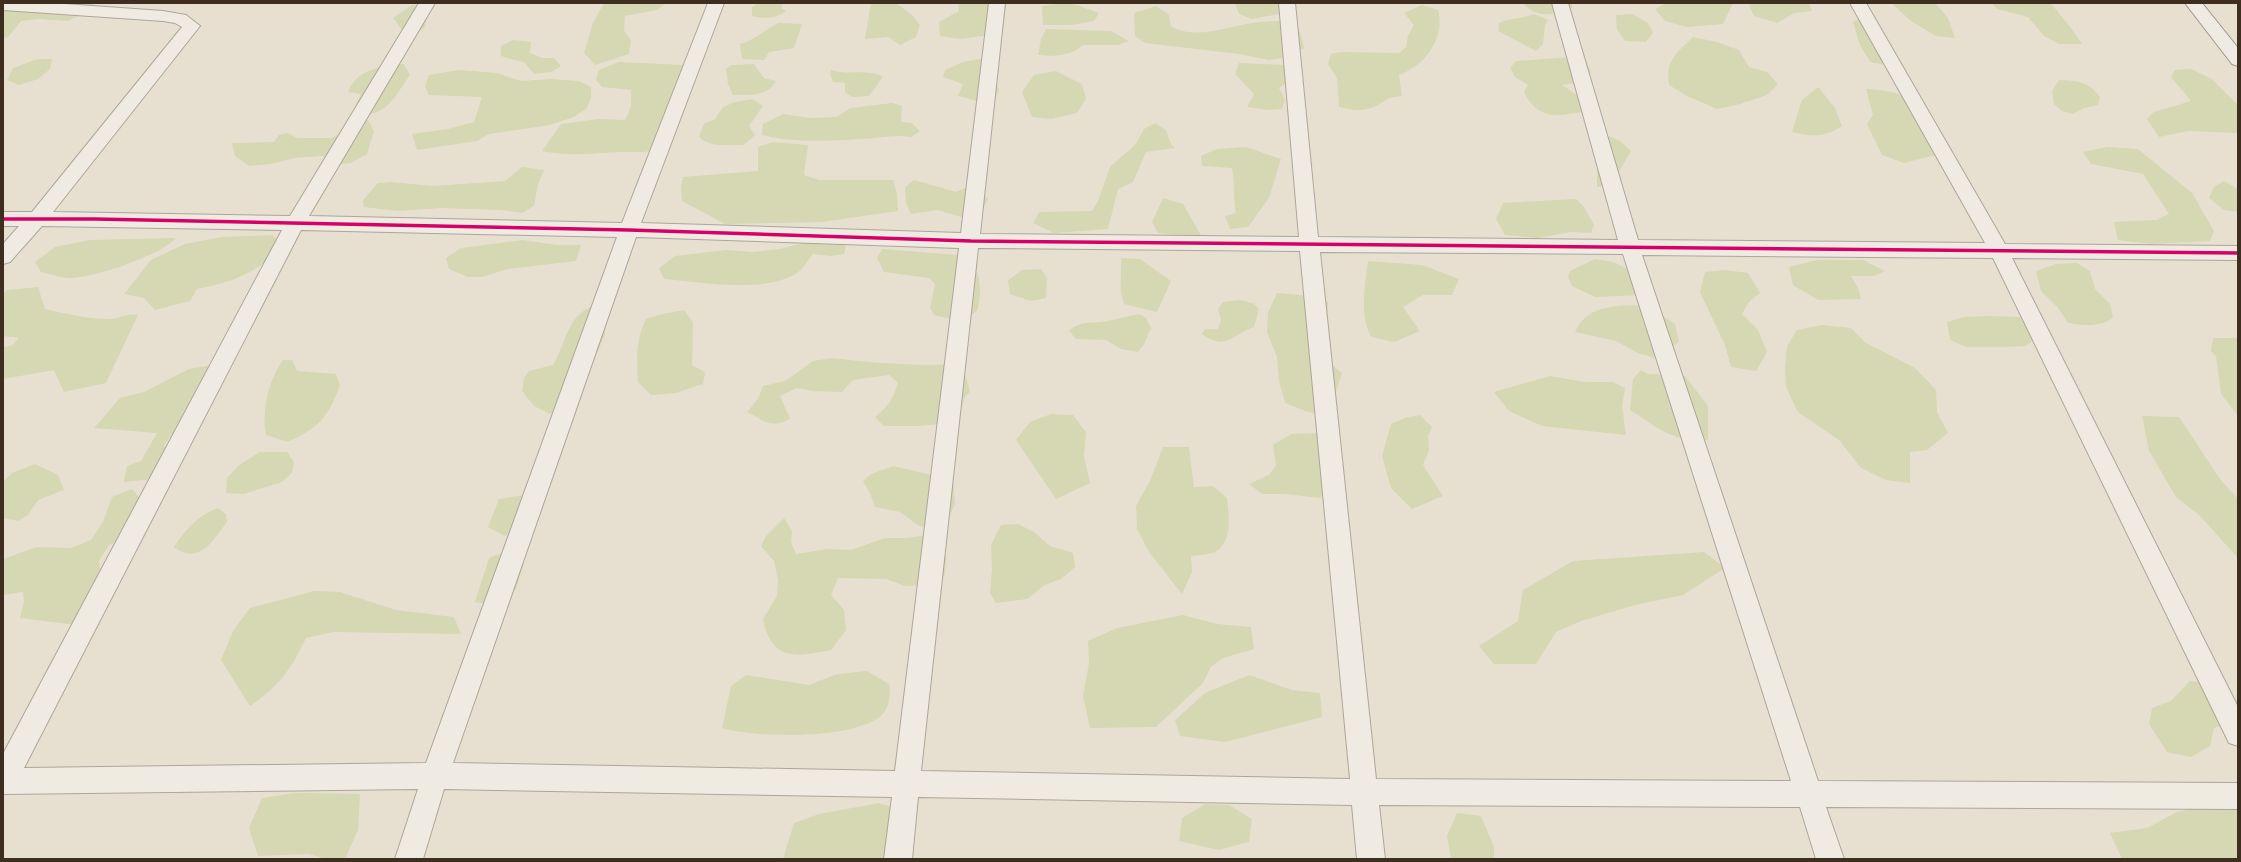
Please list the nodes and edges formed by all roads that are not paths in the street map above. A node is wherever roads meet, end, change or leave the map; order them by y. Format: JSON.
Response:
{"nodes":[{"id":1,"x":427,"y":3,"type":"edge"},
{"id":2,"x":716,"y":3,"type":"edge"},
{"id":3,"x":997,"y":3,"type":"edge"},
{"id":4,"x":1287,"y":3,"type":"edge"},
{"id":5,"x":1560,"y":3,"type":"edge"},
{"id":6,"x":1858,"y":3,"type":"edge"},
{"id":7,"x":2193,"y":3,"type":"edge"},
{"id":8,"x":3,"y":5,"type":"edge"},
{"id":9,"x":2238,"y":60,"type":"edge"},
{"id":10,"x":3,"y":220,"type":"edge"},
{"id":11,"x":36,"y":220,"type":"junction"},
{"id":12,"x":295,"y":224,"type":"junction"},
{"id":13,"x":629,"y":230,"type":"junction"},
{"id":14,"x":971,"y":241,"type":"junction"},
{"id":15,"x":1309,"y":244,"type":"junction"},
{"id":16,"x":1630,"y":247,"type":"junction"},
{"id":17,"x":1999,"y":251,"type":"junction"},
{"id":18,"x":2238,"y":253,"type":"edge"},
{"id":19,"x":3,"y":257,"type":"edge"},
{"id":20,"x":2238,"y":734,"type":"edge"},
{"id":21,"x":435,"y":776,"type":"junction"},
{"id":22,"x":3,"y":781,"type":"edge"},
{"id":23,"x":907,"y":783,"type":"junction"},
{"id":24,"x":1365,"y":792,"type":"junction"},
{"id":25,"x":1809,"y":794,"type":"junction"},
{"id":26,"x":2238,"y":796,"type":"edge"},
{"id":27,"x":409,"y":859,"type":"edge"},
{"id":28,"x":898,"y":859,"type":"edge"},
{"id":29,"x":1371,"y":859,"type":"edge"},
{"id":30,"x":1830,"y":859,"type":"edge"}],
"edges":[{"from":1,"to":12,"type":"street"},
{"from":2,"to":13,"type":"street"},
{"from":3,"to":14,"type":"street"},
{"from":4,"to":15,"type":"street"},
{"from":5,"to":16,"type":"street"},
{"from":6,"to":17,"type":"street"},
{"from":7,"to":9,"type":"street"},
{"from":8,"to":11,"type":"street"},
{"from":10,"to":11,"type":"street"},
{"from":11,"to":12,"type":"street"},
{"from":11,"to":19,"type":"street"},
{"from":12,"to":13,"type":"street"},
{"from":12,"to":22,"type":"street"},
{"from":13,"to":14,"type":"street"},
{"from":13,"to":21,"type":"street"},
{"from":14,"to":15,"type":"street"},
{"from":14,"to":23,"type":"street"},
{"from":15,"to":16,"type":"street"},
{"from":15,"to":24,"type":"street"},
{"from":16,"to":17,"type":"street"},
{"from":16,"to":25,"type":"street"},
{"from":17,"to":18,"type":"street"},
{"from":17,"to":20,"type":"street"},
{"from":21,"to":22,"type":"street"},
{"from":21,"to":23,"type":"street"},
{"from":21,"to":27,"type":"street"},
{"from":23,"to":24,"type":"street"},
{"from":23,"to":28,"type":"street"},
{"from":24,"to":25,"type":"street"},
{"from":24,"to":29,"type":"street"},
{"from":25,"to":26,"type":"street"},
{"from":25,"to":30,"type":"street"}]}
